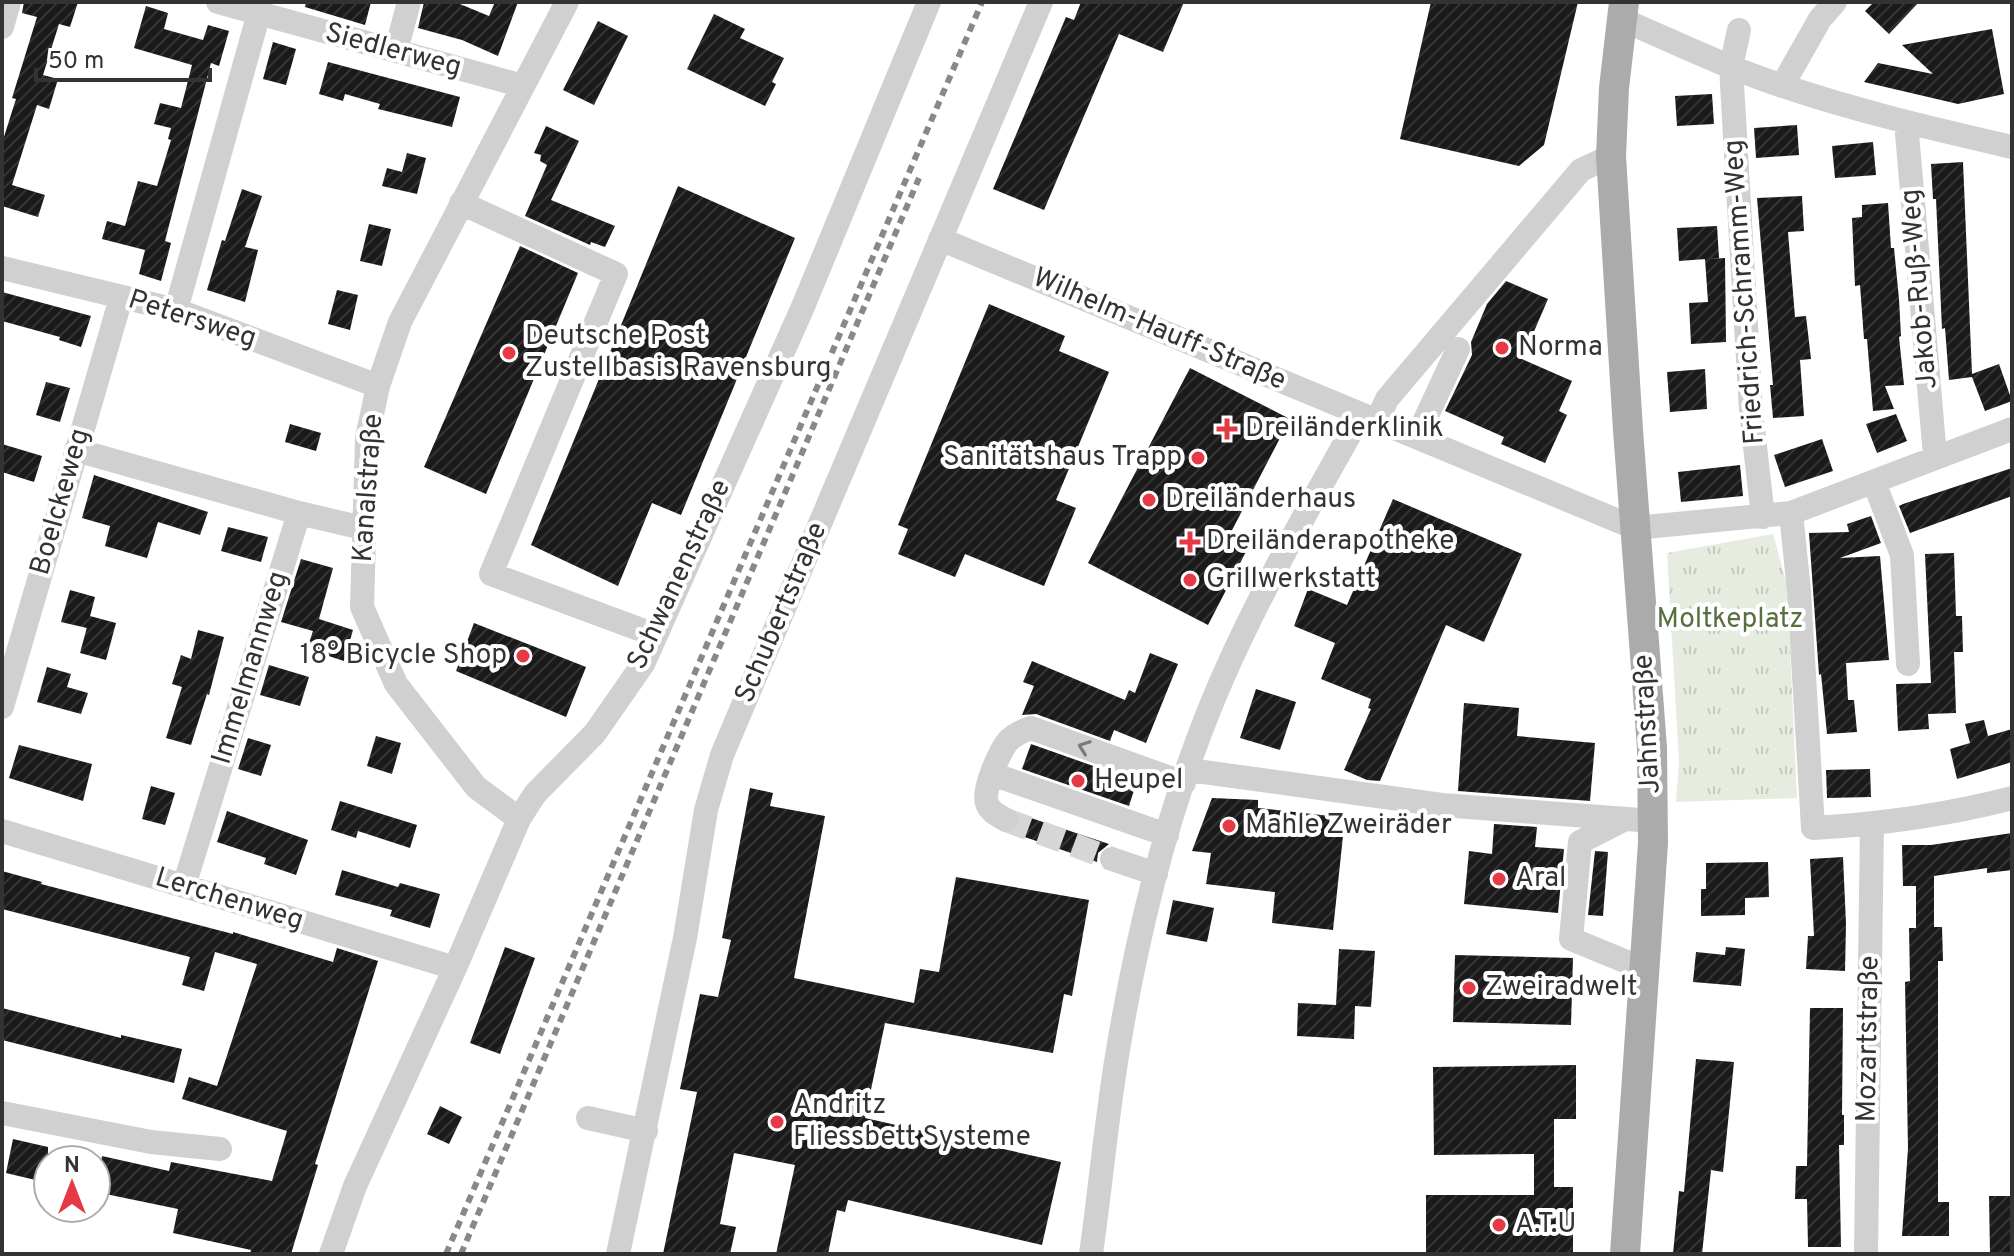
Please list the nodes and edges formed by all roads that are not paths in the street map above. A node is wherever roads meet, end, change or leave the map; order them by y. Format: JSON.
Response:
{"nodes":[{"id":1,"x":9,"y":2,"type":"edge"},
{"id":2,"x":409,"y":2,"type":"edge"},
{"id":3,"x":567,"y":2,"type":"edge"},
{"id":4,"x":929,"y":2,"type":"edge"},
{"id":5,"x":1041,"y":2,"type":"edge"},
{"id":6,"x":1835,"y":2,"type":"edge"},
{"id":7,"x":228,"y":3,"type":"edge"},
{"id":8,"x":1623,"y":11,"type":"edge"},
{"id":9,"x":259,"y":13,"type":"junction"},
{"id":10,"x":2,"y":27,"type":"edge"},
{"id":11,"x":1739,"y":30,"type":"dead end"},
{"id":12,"x":396,"y":51,"type":"junction"},
{"id":13,"x":1731,"y":67,"type":"junction"},
{"id":14,"x":523,"y":86,"type":"junction"},
{"id":15,"x":1782,"y":86,"type":"junction"},
{"id":16,"x":1906,"y":122,"type":"junction"},
{"id":17,"x":2012,"y":147,"type":"edge"},
{"id":18,"x":1611,"y":156,"type":"junction"},
{"id":19,"x":461,"y":203,"type":"junction"},
{"id":20,"x":940,"y":239,"type":"junction"},
{"id":21,"x":2,"y":268,"type":"edge"},
{"id":22,"x":121,"y":298,"type":"junction"},
{"id":23,"x":176,"y":310,"type":"junction"},
{"id":24,"x":1458,"y":349,"type":"dead end"},
{"id":25,"x":378,"y":386,"type":"junction"},
{"id":26,"x":1369,"y":417,"type":"junction"},
{"id":27,"x":2012,"y":429,"type":"edge"},
{"id":28,"x":1417,"y":437,"type":"junction"},
{"id":29,"x":76,"y":450,"type":"junction"},
{"id":30,"x":1935,"y":456,"type":"junction"},
{"id":31,"x":1874,"y":482,"type":"junction"},
{"id":32,"x":299,"y":513,"type":"junction"},
{"id":33,"x":1791,"y":513,"type":"junction"},
{"id":34,"x":1763,"y":517,"type":"junction"},
{"id":35,"x":363,"y":528,"type":"junction"},
{"id":36,"x":1635,"y":528,"type":"junction"},
{"id":37,"x":655,"y":635,"type":"junction"},
{"id":38,"x":1908,"y":664,"type":"dead end"},
{"id":39,"x":2,"y":707,"type":"edge"},
{"id":40,"x":992,"y":774,"type":"junction"},
{"id":41,"x":1186,"y":777,"type":"junction"},
{"id":42,"x":2012,"y":798,"type":"edge"},
{"id":43,"x":519,"y":819,"type":"junction"},
{"id":44,"x":1006,"y":820,"type":"tunnel mouth"},
{"id":45,"x":1639,"y":820,"type":"junction"},
{"id":46,"x":1872,"y":824,"type":"junction"},
{"id":47,"x":2,"y":831,"type":"edge"},
{"id":48,"x":1167,"y":835,"type":"junction"},
{"id":49,"x":1112,"y":859,"type":"tunnel mouth"},
{"id":50,"x":1156,"y":874,"type":"junction"},
{"id":51,"x":184,"y":886,"type":"junction"},
{"id":52,"x":455,"y":968,"type":"junction"},
{"id":53,"x":1644,"y":969,"type":"junction"},
{"id":54,"x":2,"y":1113,"type":"edge"},
{"id":55,"x":588,"y":1118,"type":"dead end"},
{"id":56,"x":646,"y":1131,"type":"junction"},
{"id":57,"x":220,"y":1149,"type":"dead end"},
{"id":58,"x":331,"y":1254,"type":"edge"},
{"id":59,"x":618,"y":1254,"type":"edge"},
{"id":60,"x":1091,"y":1254,"type":"edge"},
{"id":61,"x":1625,"y":1254,"type":"edge"},
{"id":62,"x":1866,"y":1254,"type":"edge"}],
"edges":[{"from":1,"to":10,"type":"street"},
{"from":2,"to":12,"type":"street"},
{"from":3,"to":14,"type":"street","name":"Kanalstraße"},
{"from":4,"to":37,"type":"street","name":"Schwanenstraße"},
{"from":5,"to":20,"type":"street","name":"Schubertstraße"},
{"from":6,"to":15,"type":"street"},
{"from":7,"to":9,"type":"street","name":"Siedlerweg"},
{"from":8,"to":13,"type":"street"},
{"from":8,"to":18,"type":"main road","name":"Jahnstraße"},
{"from":9,"to":12,"type":"street","name":"Siedlerweg"},
{"from":9,"to":23,"type":"street"},
{"from":11,"to":13,"type":"street","name":"Friedrich-Schramm-Weg"},
{"from":12,"to":14,"type":"street","name":"Siedlerweg"},
{"from":13,"to":15,"type":"street"},
{"from":13,"to":34,"type":"street","name":"Friedrich-Schramm-Weg"},
{"from":14,"to":19,"type":"street","name":"Kanalstraße"},
{"from":15,"to":16,"type":"street"},
{"from":16,"to":17,"type":"street"},
{"from":16,"to":30,"type":"street","name":"Jakob-Ruß-Weg"},
{"from":18,"to":26,"type":"street"},
{"from":18,"to":36,"type":"main road","name":"Jahnstraße"},
{"from":19,"to":25,"type":"street","name":"Kanalstraße"},
{"from":19,"to":37,"type":"street"},
{"from":20,"to":26,"type":"street","name":"Wilhelm-Hauff-Straße"},
{"from":20,"to":56,"type":"street","name":"Schubertstraße"},
{"from":21,"to":22,"type":"street","name":"Petersweg"},
{"from":22,"to":23,"type":"street","name":"Petersweg"},
{"from":22,"to":29,"type":"street","name":"Boelckeweg"},
{"from":23,"to":25,"type":"street","name":"Petersweg"},
{"from":24,"to":28,"type":"street"},
{"from":25,"to":35,"type":"street","name":"Kanalstraße"},
{"from":26,"to":28,"type":"street","name":"Wilhelm-Hauff-Straße"},
{"from":26,"to":41,"type":"street"},
{"from":27,"to":30,"type":"street","name":"Wilhelm-Hauff-Straße"},
{"from":28,"to":36,"type":"street","name":"Wilhelm-Hauff-Straße"},
{"from":29,"to":32,"type":"street"},
{"from":29,"to":39,"type":"street","name":"Boelckeweg"},
{"from":30,"to":31,"type":"street","name":"Wilhelm-Hauff-Straße"},
{"from":31,"to":33,"type":"street","name":"Wilhelm-Hauff-Straße"},
{"from":31,"to":38,"type":"street"},
{"from":32,"to":35,"type":"street"},
{"from":32,"to":51,"type":"street","name":"Immelmannweg"},
{"from":33,"to":34,"type":"street","name":"Wilhelm-Hauff-Straße"},
{"from":33,"to":46,"type":"street"},
{"from":34,"to":36,"type":"street","name":"Wilhelm-Hauff-Straße"},
{"from":35,"to":43,"type":"street","name":"Kanalstraße"},
{"from":36,"to":45,"type":"main road","name":"Jahnstraße"},
{"from":37,"to":43,"type":"street","name":"Schwanenstraße"},
{"from":41,"to":40,"type":"street","one_way":true},
{"from":40,"to":44,"type":"street"},
{"from":40,"to":48,"type":"street"},
{"from":41,"to":45,"type":"street"},
{"from":41,"to":48,"type":"street"},
{"from":42,"to":46,"type":"street"},
{"from":43,"to":52,"type":"street","name":"Schwanenstraße"},
{"from":45,"to":53,"type":"main road","name":"Jahnstraße"},
{"from":45,"to":53,"type":"street"},
{"from":46,"to":62,"type":"street","name":"Mozartstraße"},
{"from":47,"to":51,"type":"street","name":"Lerchenweg"},
{"from":48,"to":50,"type":"street"},
{"from":49,"to":50,"type":"street"},
{"from":50,"to":60,"type":"street"},
{"from":51,"to":52,"type":"street","name":"Lerchenweg"},
{"from":52,"to":58,"type":"street","name":"Schwanenstraße"},
{"from":53,"to":61,"type":"main road","name":"Jahnstraße"},
{"from":54,"to":57,"type":"street"},
{"from":55,"to":56,"type":"street"},
{"from":56,"to":59,"type":"street","name":"Schubertstraße"}]}
